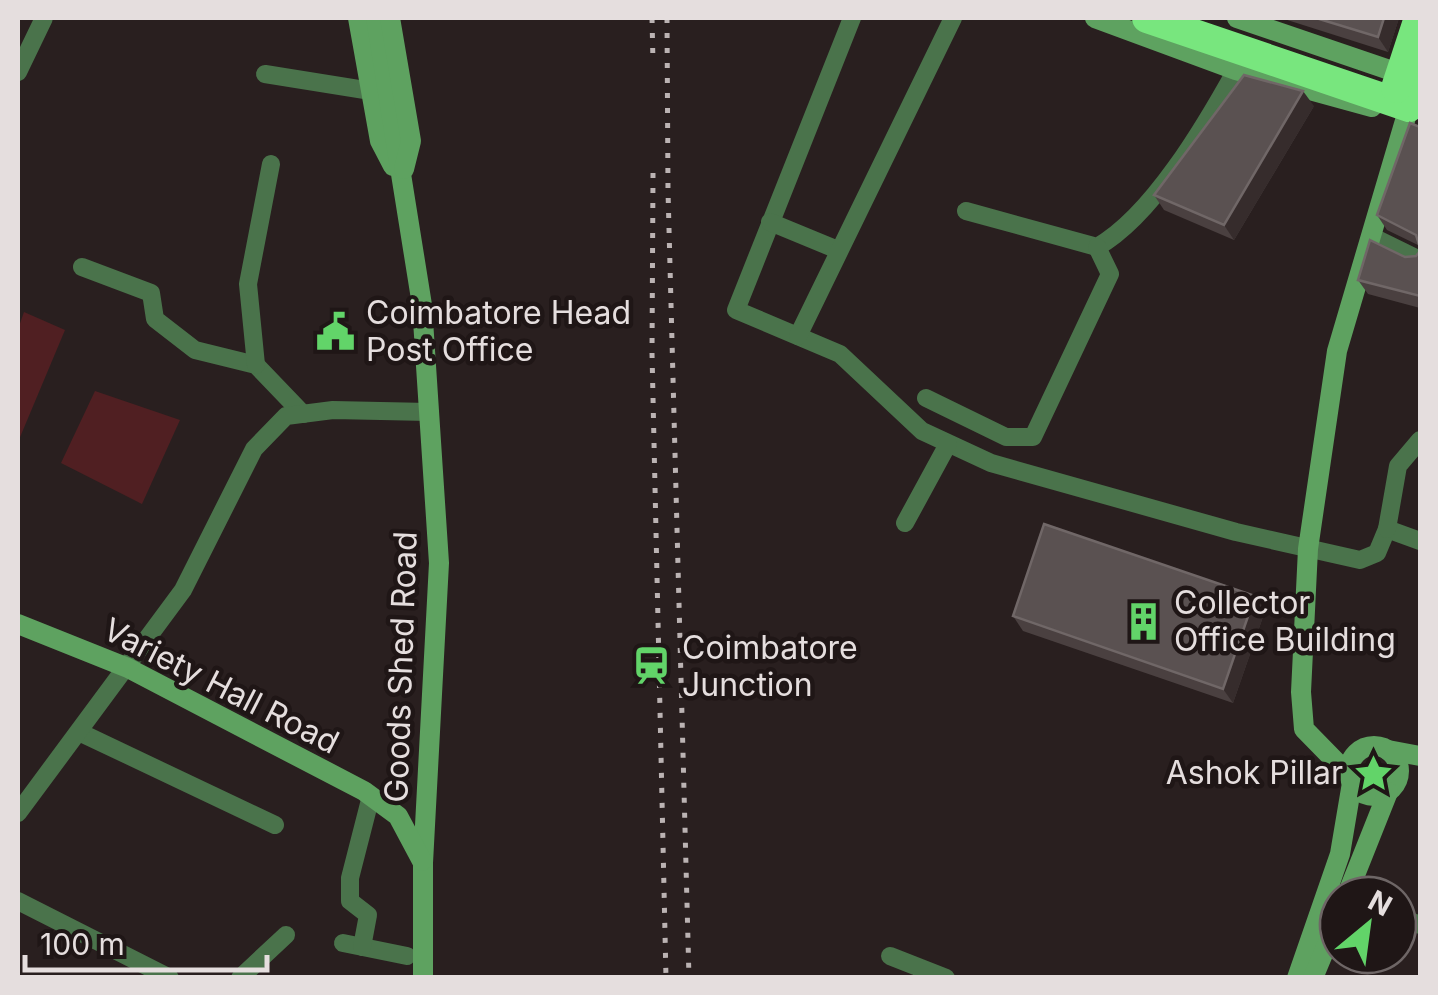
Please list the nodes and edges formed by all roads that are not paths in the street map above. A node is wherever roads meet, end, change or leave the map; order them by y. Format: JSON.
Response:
{"nodes":[{"id":1,"x":44,"y":18,"type":"edge"},
{"id":2,"x":358,"y":18,"type":"edge"},
{"id":3,"x":376,"y":18,"type":"edge"},
{"id":4,"x":390,"y":18,"type":"edge"},
{"id":5,"x":852,"y":18,"type":"edge"},
{"id":6,"x":953,"y":18,"type":"edge"},
{"id":7,"x":1095,"y":18,"type":"edge"},
{"id":8,"x":1147,"y":18,"type":"edge"},
{"id":9,"x":1197,"y":18,"type":"edge"},
{"id":10,"x":1237,"y":18,"type":"edge"},
{"id":11,"x":1419,"y":18,"type":"edge"},
{"id":12,"x":1236,"y":70,"type":"junction"},
{"id":13,"x":18,"y":72,"type":"edge"},
{"id":14,"x":265,"y":74,"type":"dead end"},
{"id":15,"x":1359,"y":81,"type":"junction"},
{"id":16,"x":1410,"y":85,"type":"edge"},
{"id":17,"x":371,"y":91,"type":"junction"},
{"id":18,"x":272,"y":164,"type":"dead end"},
{"id":19,"x":402,"y":181,"type":"junction"},
{"id":20,"x":966,"y":211,"type":"dead end"},
{"id":21,"x":770,"y":222,"type":"junction"},
{"id":22,"x":1372,"y":236,"type":"junction"},
{"id":23,"x":1096,"y":248,"type":"junction"},
{"id":24,"x":838,"y":250,"type":"junction"},
{"id":25,"x":1420,"y":260,"type":"edge"},
{"id":26,"x":82,"y":267,"type":"dead end"},
{"id":27,"x":798,"y":336,"type":"junction"},
{"id":28,"x":256,"y":366,"type":"junction"},
{"id":29,"x":926,"y":398,"type":"dead end"},
{"id":30,"x":429,"y":412,"type":"junction"},
{"id":31,"x":303,"y":414,"type":"junction"},
{"id":32,"x":1420,"y":440,"type":"edge"},
{"id":33,"x":948,"y":444,"type":"junction"},
{"id":34,"x":905,"y":523,"type":"dead end"},
{"id":35,"x":1386,"y":528,"type":"junction"},
{"id":36,"x":1420,"y":540,"type":"edge"},
{"id":37,"x":1308,"y":549,"type":"junction"},
{"id":38,"x":18,"y":624,"type":"edge"},
{"id":39,"x":128,"y":668,"type":"junction"},
{"id":40,"x":1304,"y":728,"type":"junction"},
{"id":41,"x":79,"y":732,"type":"junction"},
{"id":42,"x":1364,"y":748,"type":"junction"},
{"id":43,"x":1388,"y":750,"type":"junction"},
{"id":44,"x":1417,"y":750,"type":"edge"},
{"id":45,"x":1420,"y":777,"type":"edge"},
{"id":46,"x":1350,"y":779,"type":"junction"},
{"id":47,"x":1391,"y":789,"type":"junction"},
{"id":48,"x":371,"y":796,"type":"junction"},
{"id":49,"x":21,"y":801,"type":"edge"},
{"id":50,"x":275,"y":825,"type":"dead end"},
{"id":51,"x":423,"y":863,"type":"junction"},
{"id":52,"x":1354,"y":875,"type":"edge"},
{"id":53,"x":18,"y":902,"type":"edge"},
{"id":54,"x":286,"y":935,"type":"dead end"},
{"id":55,"x":407,"y":956,"type":"dead end"},
{"id":56,"x":890,"y":956,"type":"dead end"},
{"id":57,"x":170,"y":978,"type":"edge"},
{"id":58,"x":240,"y":978,"type":"edge"},
{"id":59,"x":424,"y":978,"type":"edge"},
{"id":60,"x":946,"y":978,"type":"edge"},
{"id":61,"x":1297,"y":978,"type":"edge"}],
"edges":[{"from":1,"to":13,"type":"street"},
{"from":2,"to":17,"type":"main road"},
{"from":3,"to":19,"type":"main road","name":"Goods Shed Road"},
{"from":4,"to":19,"type":"main road"},
{"from":5,"to":21,"type":"street"},
{"from":6,"to":24,"type":"street"},
{"from":7,"to":12,"type":"main road"},
{"from":8,"to":15,"type":"highway"},
{"from":9,"to":15,"type":"highway"},
{"from":10,"to":16,"type":"main road"},
{"from":11,"to":16,"type":"highway"},
{"from":12,"to":16,"type":"main road"},
{"from":12,"to":23,"type":"street"},
{"from":14,"to":17,"type":"street"},
{"from":15,"to":16,"type":"highway"},
{"from":16,"to":22,"type":"main road"},
{"from":17,"to":19,"type":"main road"},
{"from":18,"to":28,"type":"street"},
{"from":19,"to":30,"type":"main road","name":"Goods Shed Road"},
{"from":20,"to":23,"type":"street"},
{"from":21,"to":24,"type":"street"},
{"from":21,"to":27,"type":"street"},
{"from":22,"to":25,"type":"street"},
{"from":22,"to":37,"type":"main road"},
{"from":23,"to":29,"type":"street"},
{"from":24,"to":27,"type":"street"},
{"from":26,"to":28,"type":"street"},
{"from":27,"to":33,"type":"street"},
{"from":28,"to":31,"type":"street"},
{"from":30,"to":31,"type":"street"},
{"from":30,"to":51,"type":"main road","name":"Goods Shed Road"},
{"from":31,"to":39,"type":"street"},
{"from":32,"to":35,"type":"street"},
{"from":33,"to":34,"type":"street"},
{"from":33,"to":37,"type":"street"},
{"from":35,"to":36,"type":"street"},
{"from":35,"to":37,"type":"street"},
{"from":37,"to":40,"type":"main road"},
{"from":38,"to":39,"type":"main road","name":"Variety Hall Road"},
{"from":39,"to":41,"type":"street"},
{"from":39,"to":48,"type":"main road","name":"Variety Hall Road"},
{"from":40,"to":42,"type":"main road"},
{"from":40,"to":46,"type":"main road"},
{"from":41,"to":49,"type":"street"},
{"from":41,"to":50,"type":"street"},
{"from":42,"to":43,"type":"main road"},
{"from":42,"to":46,"type":"main road"},
{"from":43,"to":44,"type":"main road"},
{"from":43,"to":47,"type":"main road"},
{"from":45,"to":47,"type":"main road"},
{"from":46,"to":47,"type":"main road"},
{"from":46,"to":61,"type":"main road"},
{"from":47,"to":52,"type":"main road"},
{"from":48,"to":51,"type":"main road","name":"Variety Hall Road"},
{"from":48,"to":55,"type":"street"},
{"from":51,"to":59,"type":"main road","name":"Goods Shed Road"},
{"from":53,"to":57,"type":"street"},
{"from":54,"to":58,"type":"street"},
{"from":56,"to":60,"type":"street"}]}
